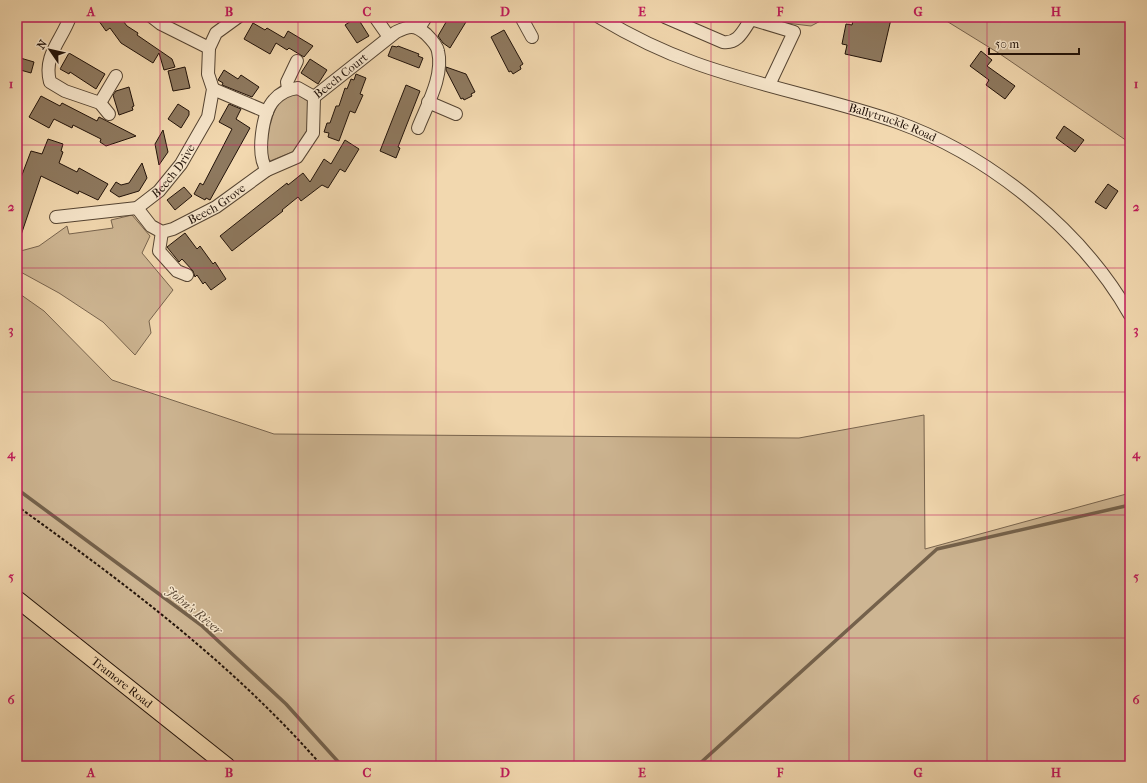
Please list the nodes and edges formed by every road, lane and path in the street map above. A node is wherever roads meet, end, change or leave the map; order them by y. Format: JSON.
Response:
{"nodes":[{"id":1,"x":70,"y":17,"type":"edge"},
{"id":2,"x":152,"y":17,"type":"edge"},
{"id":3,"x":238,"y":17,"type":"edge"},
{"id":4,"x":375,"y":17,"type":"edge"},
{"id":5,"x":426,"y":17,"type":"edge"},
{"id":6,"x":522,"y":17,"type":"edge"},
{"id":7,"x":599,"y":17,"type":"edge"},
{"id":8,"x":665,"y":17,"type":"edge"},
{"id":9,"x":752,"y":18,"type":"edge"},
{"id":10,"x":418,"y":28,"type":"junction"},
{"id":11,"x":390,"y":36,"type":"junction"},
{"id":12,"x":532,"y":37,"type":"dead end"},
{"id":13,"x":209,"y":48,"type":"junction"},
{"id":14,"x":297,"y":61,"type":"dead end"},
{"id":15,"x":116,"y":76,"type":"dead end"},
{"id":16,"x":769,"y":85,"type":"junction"},
{"id":17,"x":213,"y":89,"type":"junction"},
{"id":18,"x":288,"y":89,"type":"junction"},
{"id":19,"x":314,"y":97,"type":"junction"},
{"id":20,"x":428,"y":102,"type":"junction"},
{"id":21,"x":100,"y":103,"type":"junction"},
{"id":22,"x":267,"y":112,"type":"junction"},
{"id":23,"x":109,"y":114,"type":"dead end"},
{"id":24,"x":456,"y":114,"type":"dead end"},
{"id":25,"x":418,"y":128,"type":"dead end"},
{"id":26,"x":267,"y":170,"type":"junction"},
{"id":27,"x":137,"y":208,"type":"junction"},
{"id":28,"x":56,"y":217,"type":"dead end"},
{"id":29,"x":162,"y":232,"type":"junction"},
{"id":30,"x":187,"y":275,"type":"dead end"},
{"id":31,"x":1130,"y":316,"type":"edge"},
{"id":32,"x":17,"y":506,"type":"edge"},
{"id":33,"x":17,"y":599,"type":"edge"},
{"id":34,"x":227,"y":766,"type":"edge"},
{"id":35,"x":322,"y":766,"type":"edge"}],
"edges":[{"from":1,"to":21,"type":"street"},
{"from":2,"to":13,"type":"street"},
{"from":3,"to":13,"type":"street","name":"Beech Drive"},
{"from":4,"to":11,"type":"street"},
{"from":5,"to":10,"type":"street"},
{"from":6,"to":12,"type":"street"},
{"from":7,"to":16,"type":"street","name":"Ballytruckle Road"},
{"from":8,"to":9,"type":"street"},
{"from":9,"to":16,"type":"street"},
{"from":10,"to":11,"type":"street","name":"Beech Court"},
{"from":10,"to":20,"type":"street"},
{"from":11,"to":19,"type":"street","name":"Beech Court"},
{"from":13,"to":17,"type":"street","name":"Beech Drive"},
{"from":14,"to":18,"type":"street"},
{"from":15,"to":21,"type":"street"},
{"from":16,"to":31,"type":"street","name":"Ballytruckle Road"},
{"from":17,"to":22,"type":"street"},
{"from":17,"to":27,"type":"street","name":"Beech Drive"},
{"from":18,"to":19,"type":"street","name":"Beech Court"},
{"from":18,"to":22,"type":"street"},
{"from":19,"to":26,"type":"street","name":"Beech Grove"},
{"from":20,"to":24,"type":"street"},
{"from":20,"to":25,"type":"street"},
{"from":21,"to":23,"type":"street"},
{"from":22,"to":26,"type":"street"},
{"from":26,"to":29,"type":"street","name":"Beech Grove"},
{"from":27,"to":28,"type":"street"},
{"from":27,"to":29,"type":"street"},
{"from":29,"to":30,"type":"street"},
{"from":32,"to":35,"type":"path"},
{"from":33,"to":34,"type":"main road","name":"Tramore Road"}]}
